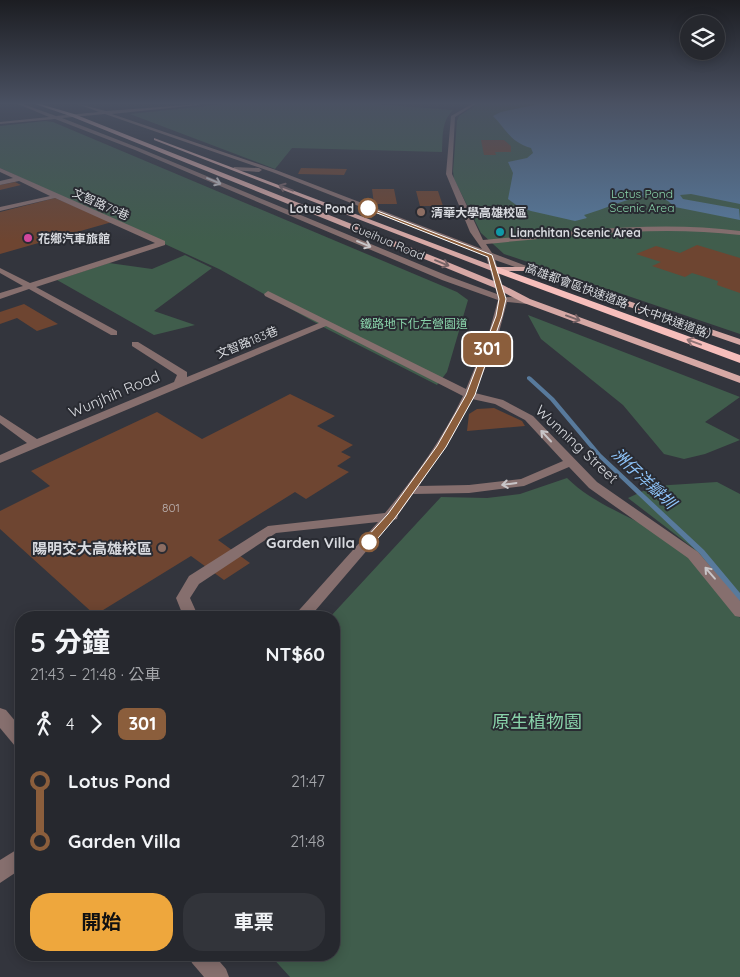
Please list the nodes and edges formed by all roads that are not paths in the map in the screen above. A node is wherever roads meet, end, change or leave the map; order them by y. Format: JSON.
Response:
{"nodes":[{"id":1,"x":141,"y":150,"type":"edge"},
{"id":2,"x":149,"y":150,"type":"edge"},
{"id":3,"x":183,"y":150,"type":"edge"},
{"id":4,"x":203,"y":150,"type":"edge"},
{"id":5,"x":451,"y":150,"type":"edge"},
{"id":6,"x":152,"y":151,"type":"junction"},
{"id":7,"x":0,"y":170,"type":"edge"},
{"id":8,"x":256,"y":170,"type":"junction"},
{"id":9,"x":19,"y":179,"type":"junction"},
{"id":10,"x":0,"y":184,"type":"edge"},
{"id":11,"x":56,"y":196,"type":"junction"},
{"id":12,"x":0,"y":209,"type":"edge"},
{"id":13,"x":740,"y":233,"type":"edge"},
{"id":14,"x":480,"y":242,"type":"junction"},
{"id":15,"x":490,"y":256,"type":"junction"},
{"id":16,"x":495,"y":269,"type":"junction"},
{"id":17,"x":526,"y":269,"type":"junction"},
{"id":18,"x":0,"y":270,"type":"edge"},
{"id":19,"x":31,"y":286,"type":"junction"},
{"id":20,"x":498,"y":286,"type":"junction"},
{"id":21,"x":268,"y":294,"type":"dead end"},
{"id":22,"x":0,"y":296,"type":"edge"},
{"id":23,"x":503,"y":299,"type":"junction"},
{"id":24,"x":527,"y":301,"type":"junction"},
{"id":25,"x":326,"y":324,"type":"junction"},
{"id":26,"x":114,"y":333,"type":"dead end"},
{"id":27,"x":740,"y":342,"type":"edge"},
{"id":28,"x":135,"y":344,"type":"dead end"},
{"id":29,"x":740,"y":359,"type":"edge"},
{"id":30,"x":740,"y":380,"type":"edge"},
{"id":31,"x":178,"y":384,"type":"junction"},
{"id":32,"x":470,"y":395,"type":"junction"},
{"id":33,"x":0,"y":418,"type":"edge"},
{"id":34,"x":36,"y":444,"type":"junction"},
{"id":35,"x":0,"y":459,"type":"edge"},
{"id":36,"x":571,"y":462,"type":"junction"},
{"id":37,"x":411,"y":490,"type":"junction"},
{"id":38,"x":392,"y":516,"type":"junction"},
{"id":39,"x":189,"y":611,"type":"edge"},
{"id":40,"x":306,"y":611,"type":"edge"},
{"id":41,"x":740,"y":612,"type":"edge"},
{"id":42,"x":0,"y":715,"type":"edge"},
{"id":43,"x":15,"y":734,"type":"edge"},
{"id":44,"x":15,"y":862,"type":"edge"},
{"id":45,"x":0,"y":873,"type":"edge"},
{"id":46,"x":205,"y":961,"type":"edge"},
{"id":47,"x":218,"y":977,"type":"edge"}],
"edges":[{"from":1,"to":6,"type":"street","name":"Cueihua Road"},
{"from":2,"to":6,"type":"main road","name":"Cueihua Road"},
{"from":3,"to":8,"type":"main road","name":"Cueihua Road"},
{"from":4,"to":8,"type":"street","name":"Cueihua Road"},
{"from":5,"to":14,"type":"street"},
{"from":6,"to":20,"type":"main road","name":"Cueihua Road","one_way":true},
{"from":6,"to":23,"type":"street","name":"Cueihua Road","one_way":true},
{"from":7,"to":9,"type":"street"},
{"from":8,"to":15,"type":"street","name":"Cueihua Road"},
{"from":16,"to":8,"type":"main road","name":"Cueihua Road","one_way":true},
{"from":9,"to":10,"type":"street"},
{"from":9,"to":11,"type":"street"},
{"from":11,"to":12,"type":"street","name":"文智路79巷"},
{"from":11,"to":19,"type":"street","name":"文智路79巷"},
{"from":13,"to":14,"type":"street"},
{"from":14,"to":15,"type":"street"},
{"from":15,"to":16,"type":"street"},
{"from":15,"to":17,"type":"street","name":"Cueihua Road"},
{"from":16,"to":17,"type":"main road","name":"Cueihua Road"},
{"from":16,"to":20,"type":"street"},
{"from":29,"to":16,"type":"highway","name":"高雄都會區快速道路（大中快速道路）","one_way":true},
{"from":17,"to":27,"type":"main road","name":"Cueihua Road"},
{"from":18,"to":19,"type":"street"},
{"from":19,"to":22,"type":"street"},
{"from":19,"to":26,"type":"street"},
{"from":20,"to":23,"type":"street"},
{"from":20,"to":24,"type":"main road","name":"Cueihua Road"},
{"from":21,"to":25,"type":"street","name":"Wunning Street"},
{"from":23,"to":24,"type":"street","name":"Cueihua Road"},
{"from":23,"to":32,"type":"street"},
{"from":24,"to":30,"type":"main road","name":"Cueihua Road","one_way":true},
{"from":25,"to":31,"type":"street","name":"文智路183巷"},
{"from":25,"to":32,"type":"street","name":"Wunning Street"},
{"from":28,"to":31,"type":"street","name":"Wunjhih Road"},
{"from":31,"to":34,"type":"street","name":"Wunjhih Road"},
{"from":36,"to":32,"type":"street","name":"Wunning Street","one_way":true},
{"from":32,"to":37,"type":"street"},
{"from":33,"to":34,"type":"street"},
{"from":34,"to":35,"type":"street","name":"Wunjhih Road"},
{"from":36,"to":37,"type":"street","one_way":true},
{"from":41,"to":36,"type":"street","name":"Wunning Street","one_way":true},
{"from":37,"to":38,"type":"street"},
{"from":38,"to":39,"type":"street"},
{"from":38,"to":40,"type":"street"},
{"from":42,"to":43,"type":"street"},
{"from":44,"to":45,"type":"street"},
{"from":46,"to":47,"type":"street"}]}
